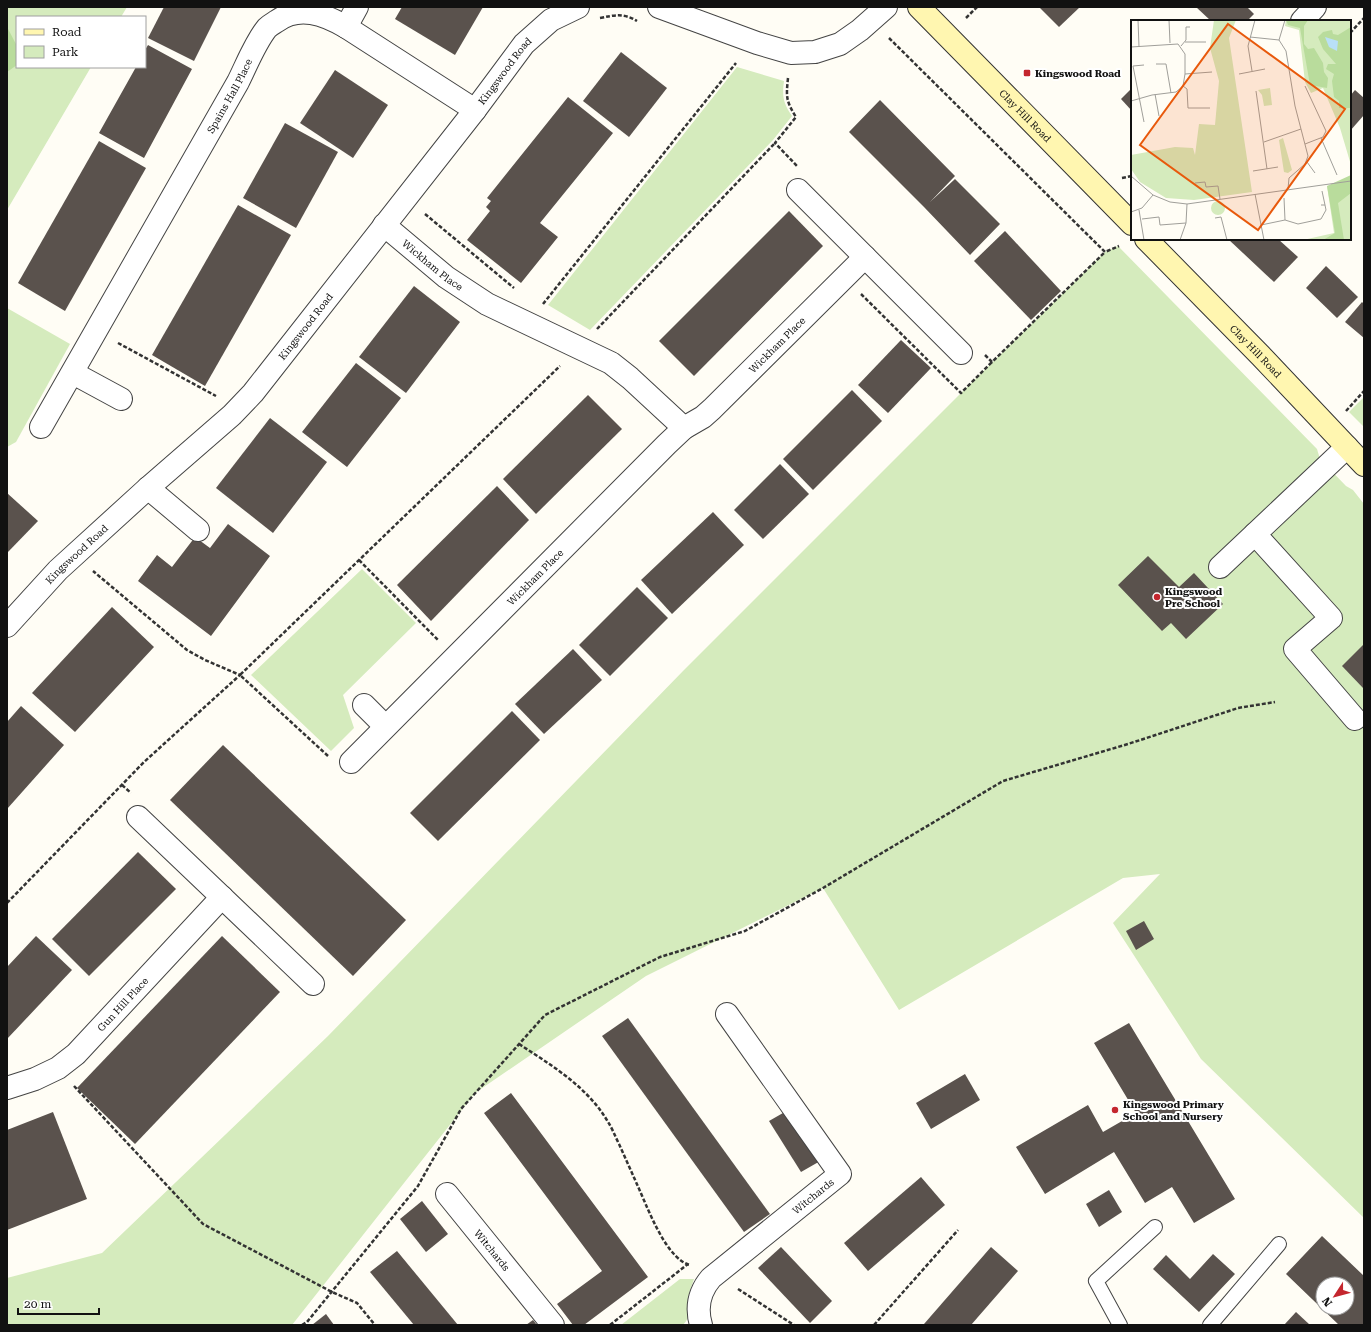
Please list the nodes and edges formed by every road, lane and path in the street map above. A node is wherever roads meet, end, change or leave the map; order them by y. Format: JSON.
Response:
{"nodes":[{"id":1,"x":357,"y":7,"type":"edge"},
{"id":2,"x":578,"y":7,"type":"edge"},
{"id":3,"x":659,"y":7,"type":"edge"},
{"id":4,"x":886,"y":7,"type":"edge"},
{"id":5,"x":919,"y":7,"type":"edge"},
{"id":6,"x":977,"y":7,"type":"edge"},
{"id":7,"x":1315,"y":7,"type":"edge"},
{"id":8,"x":1364,"y":18,"type":"edge"},
{"id":9,"x":1303,"y":20,"type":"edge"},
{"id":10,"x":961,"y":23,"type":"dead end"},
{"id":11,"x":346,"y":27,"type":"junction"},
{"id":12,"x":1351,"y":32,"type":"edge"},
{"id":13,"x":736,"y":62,"type":"dead end"},
{"id":14,"x":788,"y":78,"type":"dead end"},
{"id":15,"x":475,"y":110,"type":"junction"},
{"id":16,"x":775,"y":144,"type":"junction"},
{"id":17,"x":798,"y":166,"type":"dead end"},
{"id":18,"x":798,"y":190,"type":"dead end"},
{"id":19,"x":1129,"y":216,"type":"edge"},
{"id":20,"x":384,"y":224,"type":"junction"},
{"id":21,"x":1147,"y":240,"type":"edge"},
{"id":22,"x":1105,"y":252,"type":"dead end"},
{"id":23,"x":865,"y":257,"type":"junction"},
{"id":24,"x":542,"y":306,"type":"dead end"},
{"id":25,"x":596,"y":331,"type":"dead end"},
{"id":26,"x":116,"y":342,"type":"dead end"},
{"id":27,"x":971,"y":352,"type":"joint"},
{"id":28,"x":73,"y":373,"type":"junction"},
{"id":29,"x":1364,"y":392,"type":"edge"},
{"id":30,"x":220,"y":398,"type":"dead end"},
{"id":31,"x":121,"y":399,"type":"dead end"},
{"id":32,"x":1344,"y":413,"type":"dead end"},
{"id":33,"x":41,"y":427,"type":"dead end"},
{"id":34,"x":684,"y":428,"type":"junction"},
{"id":35,"x":1347,"y":447,"type":"junction"},
{"id":36,"x":1364,"y":465,"type":"edge"},
{"id":37,"x":148,"y":488,"type":"junction"},
{"id":38,"x":198,"y":530,"type":"dead end"},
{"id":39,"x":1255,"y":534,"type":"junction"},
{"id":40,"x":359,"y":560,"type":"dead end"},
{"id":41,"x":1220,"y":567,"type":"dead end"},
{"id":42,"x":90,"y":569,"type":"dead end"},
{"id":43,"x":7,"y":626,"type":"edge"},
{"id":44,"x":439,"y":640,"type":"dead end"},
{"id":45,"x":1275,"y":702,"type":"dead end"},
{"id":46,"x":364,"y":705,"type":"dead end"},
{"id":47,"x":1356,"y":718,"type":"dead end"},
{"id":48,"x":385,"y":726,"type":"junction"},
{"id":49,"x":351,"y":762,"type":"dead end"},
{"id":50,"x":138,"y":817,"type":"dead end"},
{"id":51,"x":222,"y":897,"type":"junction"},
{"id":52,"x":7,"y":903,"type":"edge"},
{"id":53,"x":313,"y":984,"type":"dead end"},
{"id":54,"x":727,"y":1014,"type":"dead end"},
{"id":55,"x":519,"y":1044,"type":"junction"},
{"id":56,"x":58,"y":1068,"type":"junction"},
{"id":57,"x":7,"y":1088,"type":"edge"},
{"id":58,"x":448,"y":1194,"type":"dead end"},
{"id":59,"x":1156,"y":1227,"type":"dead end"},
{"id":60,"x":958,"y":1230,"type":"dead end"},
{"id":61,"x":1278,"y":1244,"type":"dead end"},
{"id":62,"x":688,"y":1264,"type":"junction"},
{"id":63,"x":692,"y":1266,"type":"dead end"},
{"id":64,"x":734,"y":1286,"type":"dead end"},
{"id":65,"x":332,"y":1292,"type":"junction"},
{"id":66,"x":302,"y":1325,"type":"edge"},
{"id":67,"x":375,"y":1325,"type":"edge"},
{"id":68,"x":553,"y":1325,"type":"edge"},
{"id":69,"x":610,"y":1325,"type":"edge"},
{"id":70,"x":701,"y":1325,"type":"edge"},
{"id":71,"x":794,"y":1325,"type":"edge"},
{"id":72,"x":874,"y":1325,"type":"edge"},
{"id":73,"x":1120,"y":1325,"type":"edge"},
{"id":74,"x":1210,"y":1325,"type":"edge"}],
"edges":[{"from":1,"to":11,"type":"street"},
{"from":2,"to":15,"type":"street","name":"Kingswood Road"},
{"from":3,"to":4,"type":"street"},
{"from":5,"to":19,"type":"street","name":"Clay Hill Road"},
{"from":6,"to":10,"type":"path"},
{"from":7,"to":9,"type":"street"},
{"from":8,"to":12,"type":"path"},
{"from":11,"to":15,"type":"street","name":"Spains Hall Place"},
{"from":11,"to":28,"type":"street","name":"Spains Hall Place"},
{"from":13,"to":24,"type":"path"},
{"from":14,"to":16,"type":"path"},
{"from":15,"to":20,"type":"street","name":"Kingswood Road"},
{"from":16,"to":17,"type":"path"},
{"from":16,"to":25,"type":"path"},
{"from":18,"to":23,"type":"street"},
{"from":20,"to":34,"type":"street","name":"Wickham Place"},
{"from":20,"to":37,"type":"street","name":"Kingswood Road"},
{"from":21,"to":35,"type":"street","name":"Clay Hill Road"},
{"from":22,"to":27,"type":"path"},
{"from":23,"to":27,"type":"street"},
{"from":23,"to":34,"type":"street","name":"Wickham Place"},
{"from":26,"to":30,"type":"path"},
{"from":28,"to":31,"type":"street"},
{"from":28,"to":33,"type":"street","name":"Spains Hall Place"},
{"from":29,"to":32,"type":"path"},
{"from":34,"to":48,"type":"street","name":"Wickham Place"},
{"from":35,"to":36,"type":"street","name":"Clay Hill Road"},
{"from":35,"to":39,"type":"street"},
{"from":37,"to":38,"type":"street"},
{"from":37,"to":43,"type":"street","name":"Kingswood Road"},
{"from":39,"to":41,"type":"street"},
{"from":39,"to":47,"type":"street"},
{"from":40,"to":44,"type":"path"},
{"from":42,"to":52,"type":"path"},
{"from":45,"to":55,"type":"path"},
{"from":46,"to":48,"type":"street"},
{"from":48,"to":49,"type":"street","name":"Wickham Place"},
{"from":50,"to":51,"type":"street"},
{"from":51,"to":53,"type":"street"},
{"from":51,"to":56,"type":"street","name":"Gun Hill Place"},
{"from":54,"to":70,"type":"street","name":"Witchards"},
{"from":55,"to":62,"type":"path"},
{"from":55,"to":65,"type":"path"},
{"from":56,"to":57,"type":"street","name":"Gun Hill Place"},
{"from":56,"to":65,"type":"path"},
{"from":58,"to":68,"type":"street","name":"Witchards"},
{"from":59,"to":73,"type":"lane"},
{"from":60,"to":72,"type":"path"},
{"from":61,"to":74,"type":"lane"},
{"from":62,"to":63,"type":"path"},
{"from":62,"to":69,"type":"path"},
{"from":64,"to":71,"type":"path"},
{"from":65,"to":66,"type":"path"},
{"from":65,"to":67,"type":"path"}]}
